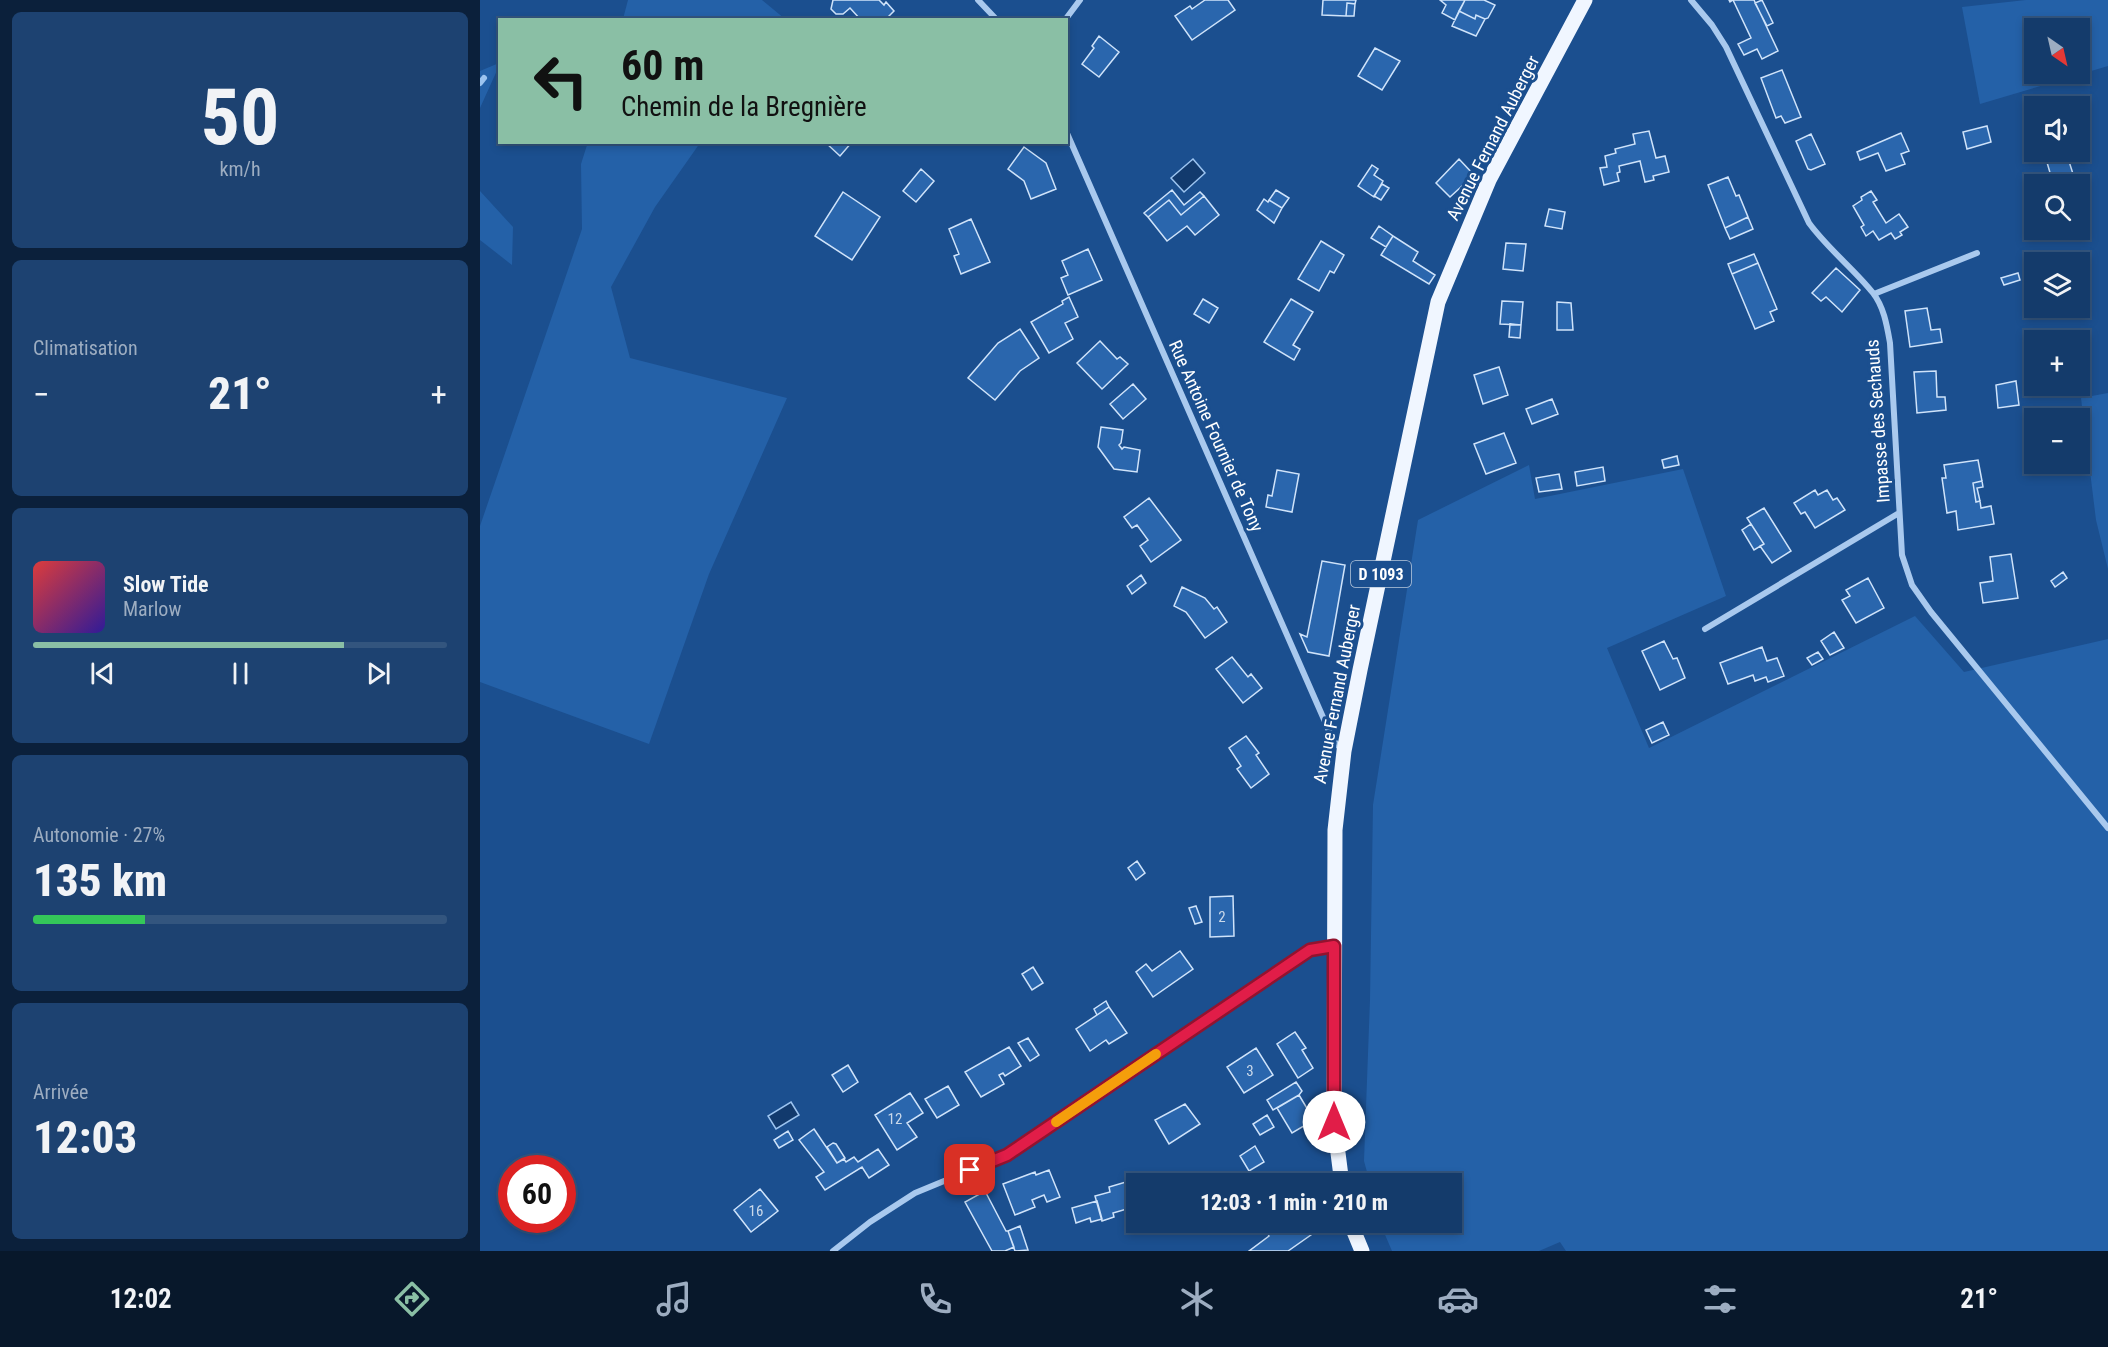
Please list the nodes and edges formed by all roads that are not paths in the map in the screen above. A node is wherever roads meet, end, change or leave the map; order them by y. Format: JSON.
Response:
{"nodes":[{"id":1,"x":978,"y":0,"type":"edge"},
{"id":2,"x":1080,"y":0,"type":"edge"},
{"id":3,"x":1585,"y":0,"type":"edge"},
{"id":4,"x":1691,"y":0,"type":"edge"},
{"id":5,"x":995,"y":18,"type":"edge"},
{"id":6,"x":1066,"y":18,"type":"edge"},
{"id":7,"x":1068,"y":136,"type":"edge"},
{"id":8,"x":1977,"y":253,"type":"dead end"},
{"id":9,"x":1874,"y":294,"type":"junction"},
{"id":10,"x":1899,"y":513,"type":"junction"},
{"id":11,"x":1705,"y":629,"type":"dead end"},
{"id":12,"x":1344,"y":751,"type":"junction"},
{"id":13,"x":2108,"y":828,"type":"edge"},
{"id":14,"x":1334,"y":946,"type":"junction"},
{"id":15,"x":1341,"y":1173,"type":"edge"},
{"id":16,"x":1355,"y":1233,"type":"edge"},
{"id":17,"x":834,"y":1251,"type":"edge"},
{"id":18,"x":1362,"y":1251,"type":"edge"}],
"edges":[{"from":1,"to":5,"type":"street"},
{"from":2,"to":6,"type":"street"},
{"from":3,"to":12,"type":"main road","name":"Avenue Fernand Auberger","number":"D 1093"},
{"from":4,"to":9,"type":"street","name":"Impasse des Sechauds"},
{"from":7,"to":12,"type":"street","name":"Rue Antoine Fournier de Tony"},
{"from":8,"to":9,"type":"street"},
{"from":9,"to":10,"type":"street","name":"Impasse des Sechauds"},
{"from":10,"to":11,"type":"street"},
{"from":10,"to":13,"type":"street","name":"Impasse des Sechauds"},
{"from":12,"to":14,"type":"main road","name":"Avenue Fernand Auberger","number":"D 1093"},
{"from":14,"to":15,"type":"main road","name":"Avenue Fernand Auberger","number":"D 1093"},
{"from":14,"to":17,"type":"street"},
{"from":16,"to":18,"type":"main road"}]}
